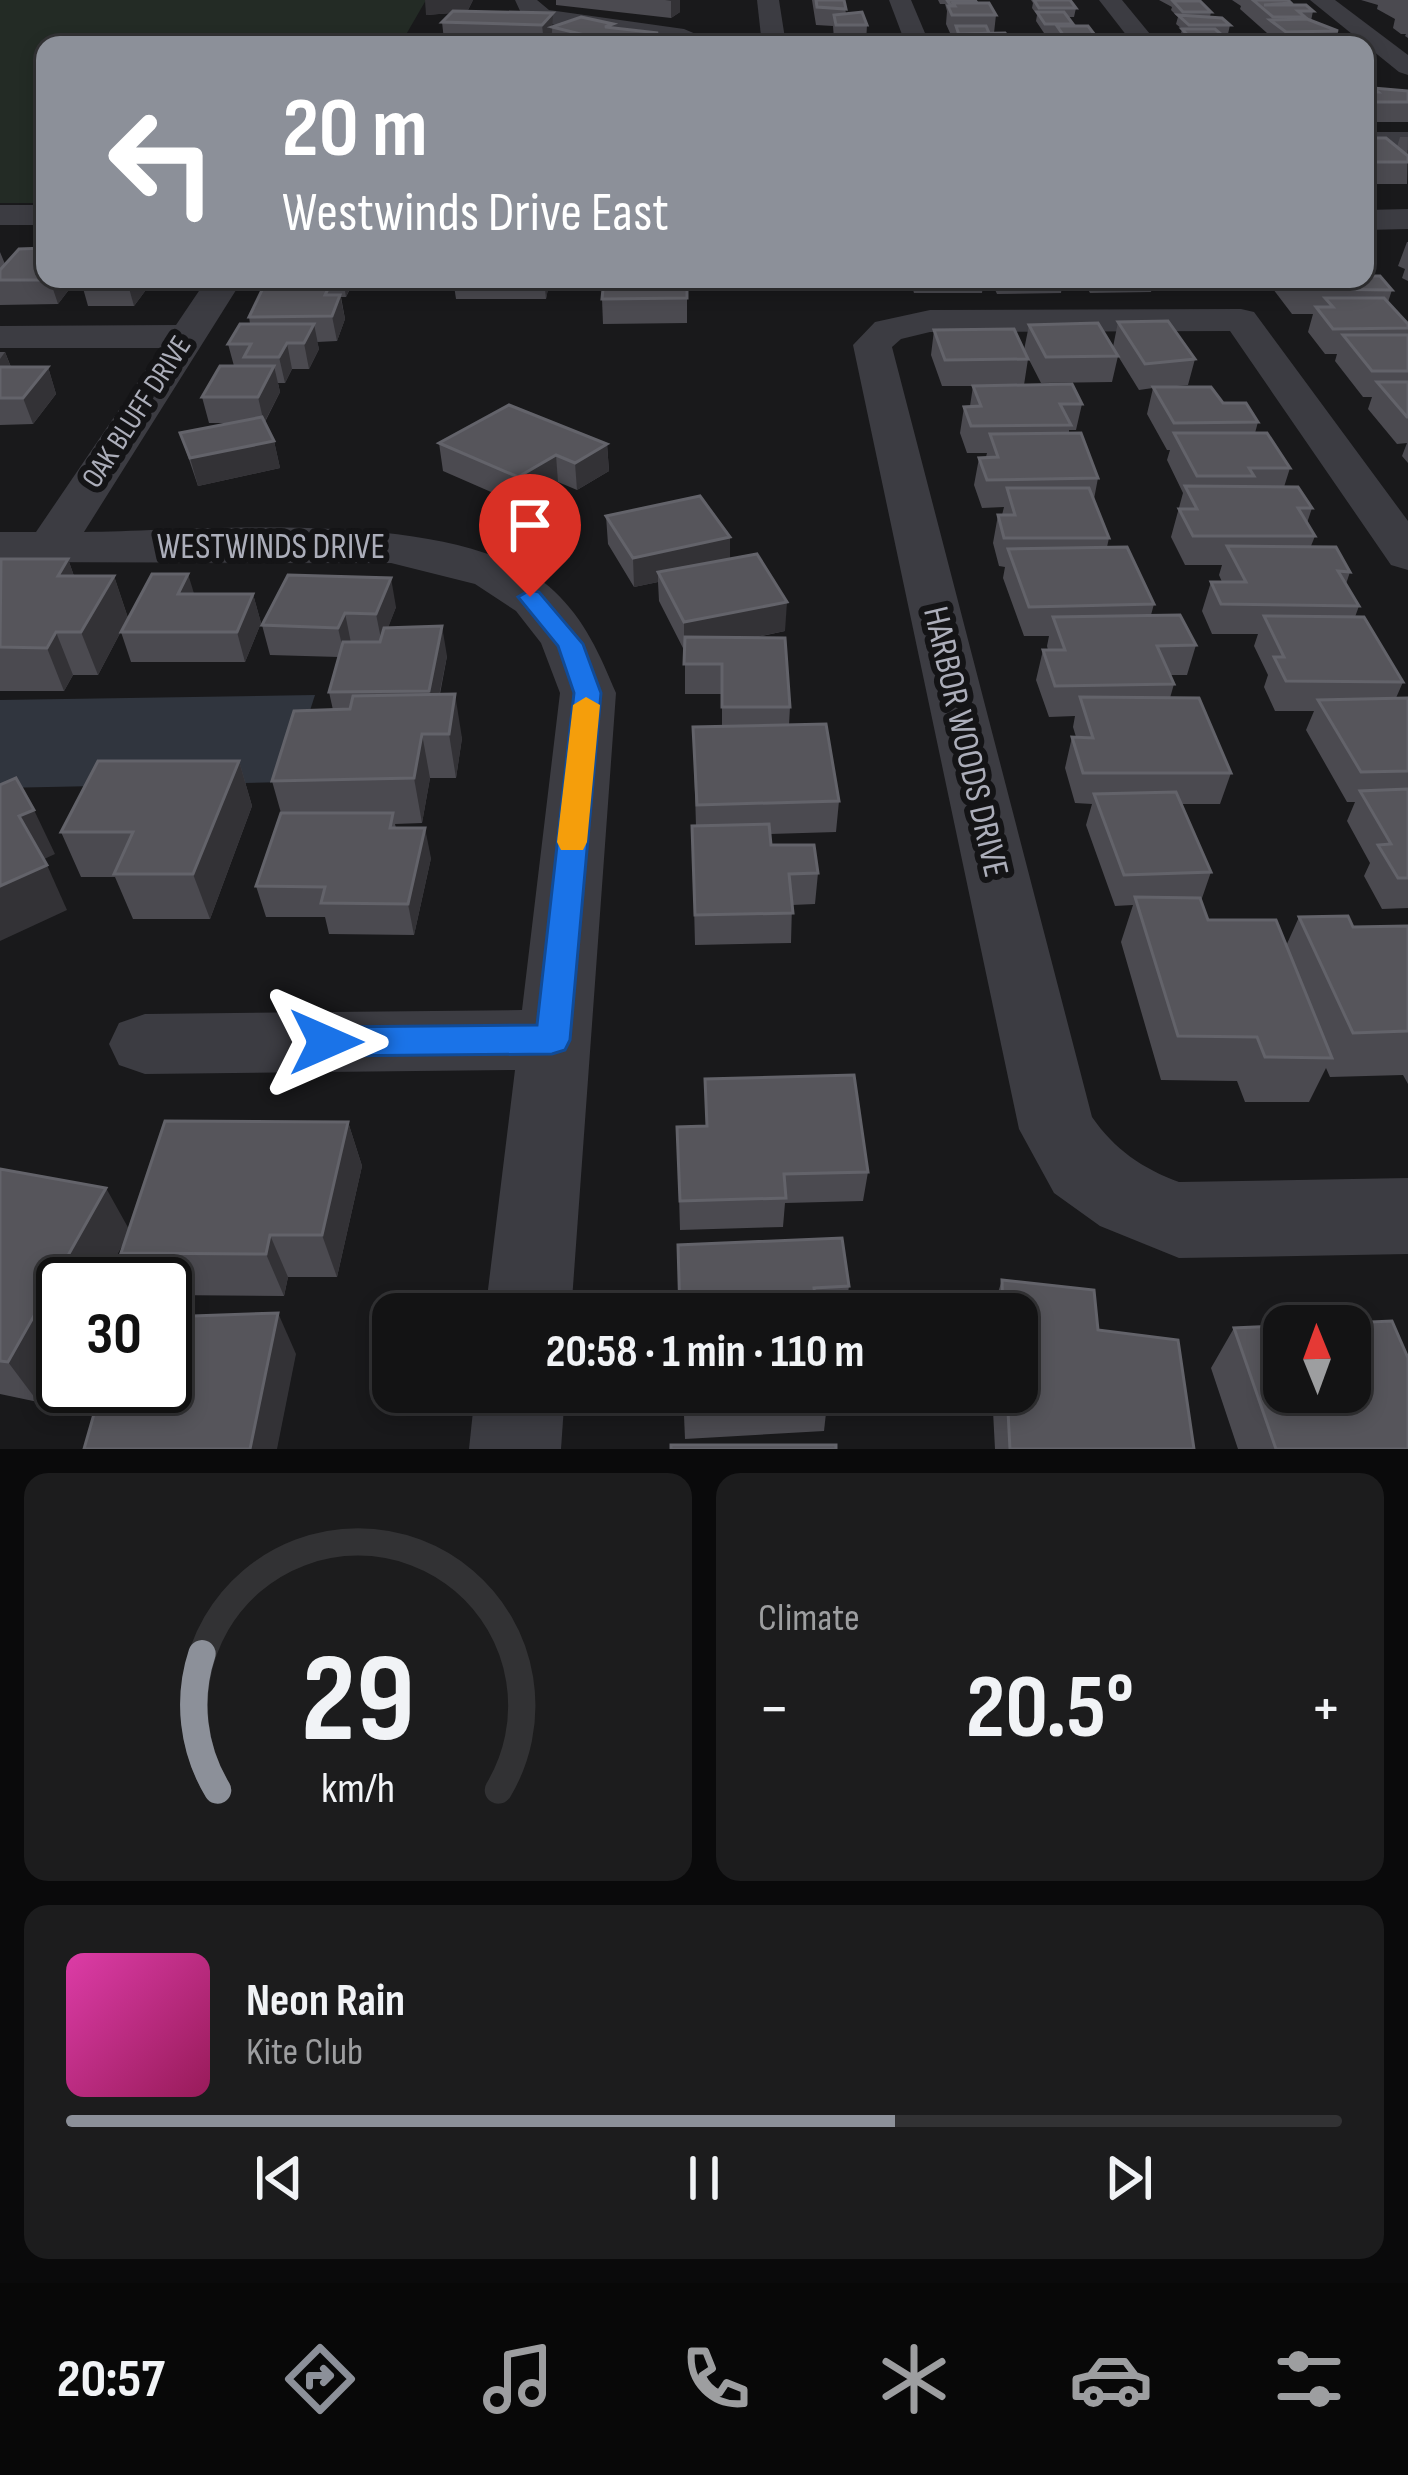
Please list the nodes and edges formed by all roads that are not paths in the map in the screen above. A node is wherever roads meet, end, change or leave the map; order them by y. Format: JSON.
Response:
{"nodes":[{"id":1,"x":526,"y":0,"type":"edge"},
{"id":2,"x":768,"y":0,"type":"edge"},
{"id":3,"x":900,"y":0,"type":"edge"},
{"id":4,"x":1110,"y":0,"type":"edge"},
{"id":5,"x":1321,"y":0,"type":"edge"},
{"id":6,"x":685,"y":36,"type":"edge"},
{"id":7,"x":773,"y":36,"type":"edge"},
{"id":8,"x":914,"y":36,"type":"edge"},
{"id":9,"x":1140,"y":36,"type":"edge"},
{"id":10,"x":1367,"y":36,"type":"edge"},
{"id":11,"x":1374,"y":41,"type":"edge"},
{"id":12,"x":1408,"y":68,"type":"edge"},
{"id":13,"x":1374,"y":141,"type":"edge"},
{"id":14,"x":1408,"y":141,"type":"edge"},
{"id":15,"x":36,"y":214,"type":"edge"},
{"id":16,"x":0,"y":215,"type":"edge"},
{"id":17,"x":1408,"y":219,"type":"edge"},
{"id":18,"x":1374,"y":220,"type":"edge"},
{"id":19,"x":219,"y":288,"type":"edge"},
{"id":20,"x":1218,"y":288,"type":"edge"},
{"id":21,"x":1241,"y":320,"type":"junction"},
{"id":22,"x":185,"y":336,"type":"junction"},
{"id":23,"x":0,"y":338,"type":"edge"},
{"id":24,"x":51,"y":546,"type":"junction"},
{"id":25,"x":0,"y":547,"type":"edge"},
{"id":26,"x":1408,"y":555,"type":"edge"},
{"id":27,"x":552,"y":1040,"type":"junction"},
{"id":28,"x":145,"y":1044,"type":"dead end"},
{"id":29,"x":1408,"y":1216,"type":"edge"},
{"id":30,"x":529,"y":1293,"type":"edge"},
{"id":31,"x":518,"y":1413,"type":"edge"},
{"id":32,"x":515,"y":1449,"type":"edge"}],
"edges":[{"from":1,"to":6,"type":"street"},
{"from":2,"to":7,"type":"street"},
{"from":3,"to":8,"type":"street"},
{"from":4,"to":9,"type":"street"},
{"from":5,"to":10,"type":"street"},
{"from":11,"to":12,"type":"street"},
{"from":13,"to":14,"type":"street"},
{"from":15,"to":16,"type":"street"},
{"from":17,"to":18,"type":"street"},
{"from":19,"to":22,"type":"street","name":"OAK BLUFF DRIVE"},
{"from":20,"to":21,"type":"street"},
{"from":21,"to":26,"type":"street"},
{"from":21,"to":29,"type":"street","name":"HARBOR WOODS DRIVE"},
{"from":22,"to":23,"type":"street"},
{"from":22,"to":24,"type":"street","name":"OAK BLUFF DRIVE"},
{"from":24,"to":25,"type":"street","name":"WESTWINDS DRIVE"},
{"from":24,"to":27,"type":"street","name":"WESTWINDS DRIVE"},
{"from":27,"to":28,"type":"street"},
{"from":27,"to":30,"type":"street"},
{"from":31,"to":32,"type":"street"}]}
